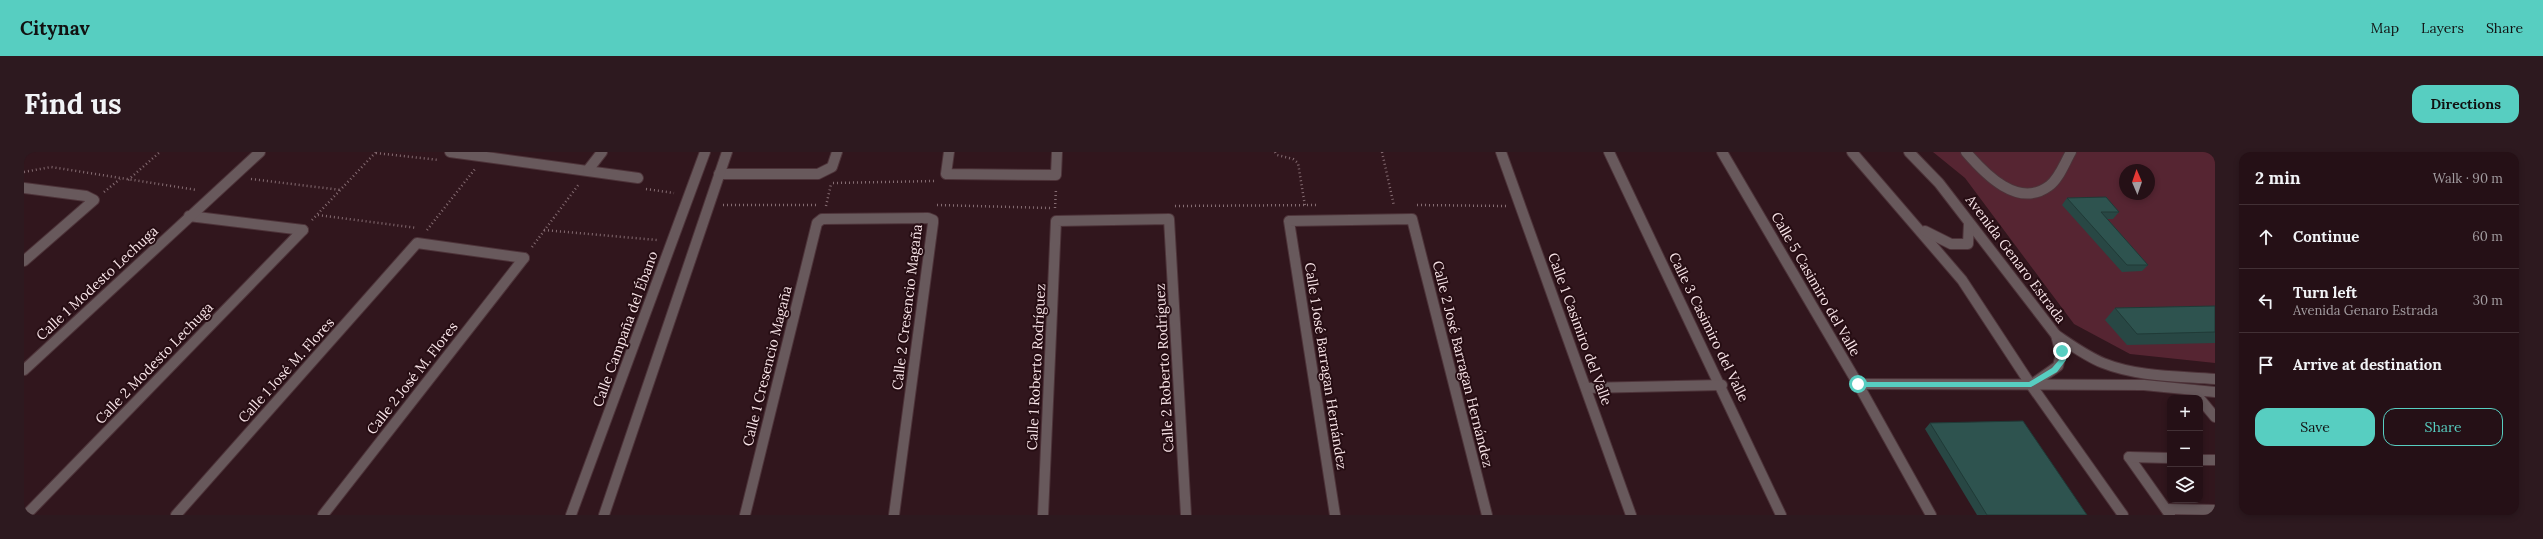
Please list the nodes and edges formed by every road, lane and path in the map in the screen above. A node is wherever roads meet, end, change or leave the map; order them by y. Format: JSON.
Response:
{"nodes":[{"id":1,"x":160,"y":152,"type":"edge"},
{"id":2,"x":260,"y":152,"type":"edge"},
{"id":3,"x":376,"y":152,"type":"edge"},
{"id":4,"x":450,"y":152,"type":"edge"},
{"id":5,"x":602,"y":152,"type":"edge"},
{"id":6,"x":705,"y":152,"type":"edge"},
{"id":7,"x":726,"y":152,"type":"edge"},
{"id":8,"x":837,"y":152,"type":"edge"},
{"id":9,"x":949,"y":152,"type":"edge"},
{"id":10,"x":1057,"y":152,"type":"edge"},
{"id":11,"x":1275,"y":152,"type":"edge"},
{"id":12,"x":1382,"y":152,"type":"edge"},
{"id":13,"x":1501,"y":152,"type":"edge"},
{"id":14,"x":1609,"y":152,"type":"edge"},
{"id":15,"x":1722,"y":152,"type":"edge"},
{"id":16,"x":1852,"y":152,"type":"edge"},
{"id":17,"x":1909,"y":152,"type":"edge"},
{"id":18,"x":1966,"y":152,"type":"edge"},
{"id":19,"x":2071,"y":152,"type":"edge"},
{"id":20,"x":487,"y":154,"type":"edge"},
{"id":21,"x":588,"y":170,"type":"junction"},
{"id":22,"x":24,"y":172,"type":"edge"},
{"id":23,"x":829,"y":172,"type":"junction"},
{"id":24,"x":719,"y":174,"type":"junction"},
{"id":25,"x":946,"y":174,"type":"junction"},
{"id":26,"x":1056,"y":175,"type":"junction"},
{"id":27,"x":232,"y":177,"type":"junction"},
{"id":28,"x":638,"y":178,"type":"dead end"},
{"id":29,"x":120,"y":179,"type":"junction"},
{"id":30,"x":128,"y":180,"type":"junction"},
{"id":31,"x":831,"y":183,"type":"junction"},
{"id":32,"x":24,"y":188,"type":"edge"},
{"id":33,"x":341,"y":190,"type":"junction"},
{"id":34,"x":214,"y":193,"type":"junction"},
{"id":35,"x":92,"y":203,"type":"junction"},
{"id":36,"x":1305,"y":204,"type":"junction"},
{"id":37,"x":803,"y":205,"type":"dead end"},
{"id":38,"x":1320,"y":205,"type":"dead end"},
{"id":39,"x":1386,"y":205,"type":"dead end"},
{"id":40,"x":1394,"y":205,"type":"junction"},
{"id":41,"x":1399,"y":205,"type":"dead end"},
{"id":42,"x":1410,"y":205,"type":"dead end"},
{"id":43,"x":708,"y":206,"type":"junction"},
{"id":44,"x":998,"y":206,"type":"dead end"},
{"id":45,"x":1172,"y":206,"type":"dead end"},
{"id":46,"x":1520,"y":206,"type":"junction"},
{"id":47,"x":1055,"y":208,"type":"junction"},
{"id":48,"x":1063,"y":208,"type":"dead end"},
{"id":49,"x":188,"y":216,"type":"junction"},
{"id":50,"x":1397,"y":219,"type":"junction"},
{"id":51,"x":1308,"y":220,"type":"junction"},
{"id":52,"x":819,"y":221,"type":"junction"},
{"id":53,"x":1056,"y":221,"type":"junction"},
{"id":54,"x":1969,"y":222,"type":"junction"},
{"id":55,"x":1918,"y":227,"type":"junction"},
{"id":56,"x":303,"y":230,"type":"junction"},
{"id":57,"x":544,"y":230,"type":"junction"},
{"id":58,"x":672,"y":241,"type":"junction"},
{"id":59,"x":417,"y":243,"type":"junction"},
{"id":60,"x":524,"y":258,"type":"junction"},
{"id":61,"x":24,"y":261,"type":"edge"},
{"id":62,"x":2056,"y":335,"type":"junction"},
{"id":63,"x":24,"y":370,"type":"edge"},
{"id":64,"x":2215,"y":379,"type":"edge"},
{"id":65,"x":1858,"y":384,"type":"junction"},
{"id":66,"x":1722,"y":385,"type":"junction"},
{"id":67,"x":2031,"y":385,"type":"junction"},
{"id":68,"x":1586,"y":388,"type":"junction"},
{"id":69,"x":2192,"y":389,"type":"junction"},
{"id":70,"x":2215,"y":392,"type":"edge"},
{"id":71,"x":2197,"y":395,"type":"edge"},
{"id":72,"x":2203,"y":403,"type":"edge"},
{"id":73,"x":2215,"y":417,"type":"edge"},
{"id":74,"x":2167,"y":458,"type":"edge"},
{"id":75,"x":2203,"y":460,"type":"edge"},
{"id":76,"x":2215,"y":460,"type":"edge"},
{"id":77,"x":2215,"y":510,"type":"edge"},
{"id":78,"x":2168,"y":512,"type":"edge"},
{"id":79,"x":26,"y":515,"type":"edge"},
{"id":80,"x":176,"y":515,"type":"edge"},
{"id":81,"x":323,"y":515,"type":"edge"},
{"id":82,"x":571,"y":515,"type":"edge"},
{"id":83,"x":604,"y":515,"type":"edge"},
{"id":84,"x":745,"y":515,"type":"edge"},
{"id":85,"x":894,"y":515,"type":"edge"},
{"id":86,"x":1043,"y":515,"type":"edge"},
{"id":87,"x":1186,"y":515,"type":"edge"},
{"id":88,"x":1335,"y":515,"type":"edge"},
{"id":89,"x":1487,"y":515,"type":"edge"},
{"id":90,"x":1631,"y":515,"type":"edge"},
{"id":91,"x":1782,"y":515,"type":"edge"},
{"id":92,"x":1931,"y":515,"type":"edge"},
{"id":93,"x":2123,"y":515,"type":"edge"}],
"edges":[{"from":1,"to":30,"type":"path"},
{"from":2,"to":27,"type":"street","name":"Calle 1 Modesto Lechuga"},
{"from":3,"to":33,"type":"path"},
{"from":4,"to":20,"type":"street"},
{"from":5,"to":21,"type":"street"},
{"from":6,"to":58,"type":"street","name":"Calle Campaña del Ébano"},
{"from":7,"to":24,"type":"street"},
{"from":8,"to":23,"type":"street"},
{"from":9,"to":25,"type":"street"},
{"from":10,"to":26,"type":"street"},
{"from":11,"to":36,"type":"path"},
{"from":12,"to":40,"type":"path"},
{"from":13,"to":46,"type":"street","name":"Calle 1 Casimiro del Valle"},
{"from":14,"to":66,"type":"street","name":"Calle 3 Casimiro del Valle"},
{"from":15,"to":65,"type":"street","name":"Calle 5 Casimiro del Valle"},
{"from":16,"to":55,"type":"street"},
{"from":17,"to":54,"type":"street","name":"Avenida Genaro Estrada"},
{"from":18,"to":19,"type":"street"},
{"from":20,"to":21,"type":"street"},
{"from":20,"to":59,"type":"path"},
{"from":21,"to":28,"type":"street"},
{"from":21,"to":57,"type":"path"},
{"from":22,"to":29,"type":"path"},
{"from":23,"to":24,"type":"street"},
{"from":23,"to":31,"type":"path"},
{"from":24,"to":43,"type":"street"},
{"from":25,"to":26,"type":"street"},
{"from":25,"to":31,"type":"path"},
{"from":26,"to":47,"type":"path"},
{"from":27,"to":33,"type":"path"},
{"from":27,"to":34,"type":"street","name":"Calle 1 Modesto Lechuga"},
{"from":29,"to":30,"type":"path"},
{"from":29,"to":35,"type":"path"},
{"from":30,"to":34,"type":"path"},
{"from":31,"to":52,"type":"path"},
{"from":32,"to":35,"type":"street"},
{"from":33,"to":56,"type":"path"},
{"from":34,"to":49,"type":"street","name":"Calle 1 Modesto Lechuga"},
{"from":35,"to":61,"type":"street"},
{"from":36,"to":38,"type":"path"},
{"from":36,"to":45,"type":"path"},
{"from":36,"to":51,"type":"path"},
{"from":37,"to":43,"type":"path"},
{"from":39,"to":40,"type":"path"},
{"from":40,"to":41,"type":"path"},
{"from":40,"to":50,"type":"path"},
{"from":42,"to":46,"type":"path"},
{"from":43,"to":83,"type":"street"},
{"from":44,"to":47,"type":"path"},
{"from":46,"to":68,"type":"street","name":"Calle 1 Casimiro del Valle"},
{"from":47,"to":48,"type":"path"},
{"from":47,"to":53,"type":"path"},
{"from":49,"to":56,"type":"street"},
{"from":49,"to":63,"type":"street","name":"Calle 1 Modesto Lechuga"},
{"from":50,"to":51,"type":"street"},
{"from":50,"to":89,"type":"street","name":"Calle 2 José Barragan Hernández"},
{"from":51,"to":88,"type":"street","name":"Calle 1 José Barragan Hernández"},
{"from":52,"to":84,"type":"street","name":"Calle 1 Cresencio Magaña"},
{"from":52,"to":85,"type":"street","name":"Calle 2 Cresencio Magaña"},
{"from":53,"to":86,"type":"street","name":"Calle 1 Roberto Rodríguez"},
{"from":53,"to":87,"type":"street","name":"Calle 2 Roberto Rodríguez"},
{"from":54,"to":55,"type":"street"},
{"from":54,"to":62,"type":"street","name":"Avenida Genaro Estrada"},
{"from":55,"to":67,"type":"street"},
{"from":56,"to":79,"type":"street","name":"Calle 2 Modesto Lechuga"},
{"from":57,"to":58,"type":"path"},
{"from":57,"to":60,"type":"path"},
{"from":58,"to":82,"type":"street","name":"Calle Campaña del Ébano"},
{"from":59,"to":60,"type":"street"},
{"from":59,"to":80,"type":"street","name":"Calle 1 José M. Flores"},
{"from":60,"to":81,"type":"street","name":"Calle 2 José M. Flores"},
{"from":62,"to":64,"type":"street"},
{"from":62,"to":67,"type":"street","name":"Avenida Genaro Estrada"},
{"from":65,"to":67,"type":"street"},
{"from":65,"to":92,"type":"street","name":"Calle 5 Casimiro del Valle"},
{"from":66,"to":68,"type":"street"},
{"from":66,"to":91,"type":"street","name":"Calle 3 Casimiro del Valle"},
{"from":67,"to":69,"type":"street"},
{"from":67,"to":93,"type":"street"},
{"from":68,"to":90,"type":"street","name":"Calle 1 Casimiro del Valle"},
{"from":69,"to":70,"type":"street"},
{"from":69,"to":71,"type":"street"},
{"from":72,"to":73,"type":"street"},
{"from":74,"to":78,"type":"street"},
{"from":75,"to":76,"type":"street"},
{"from":77,"to":78,"type":"street"}]}
